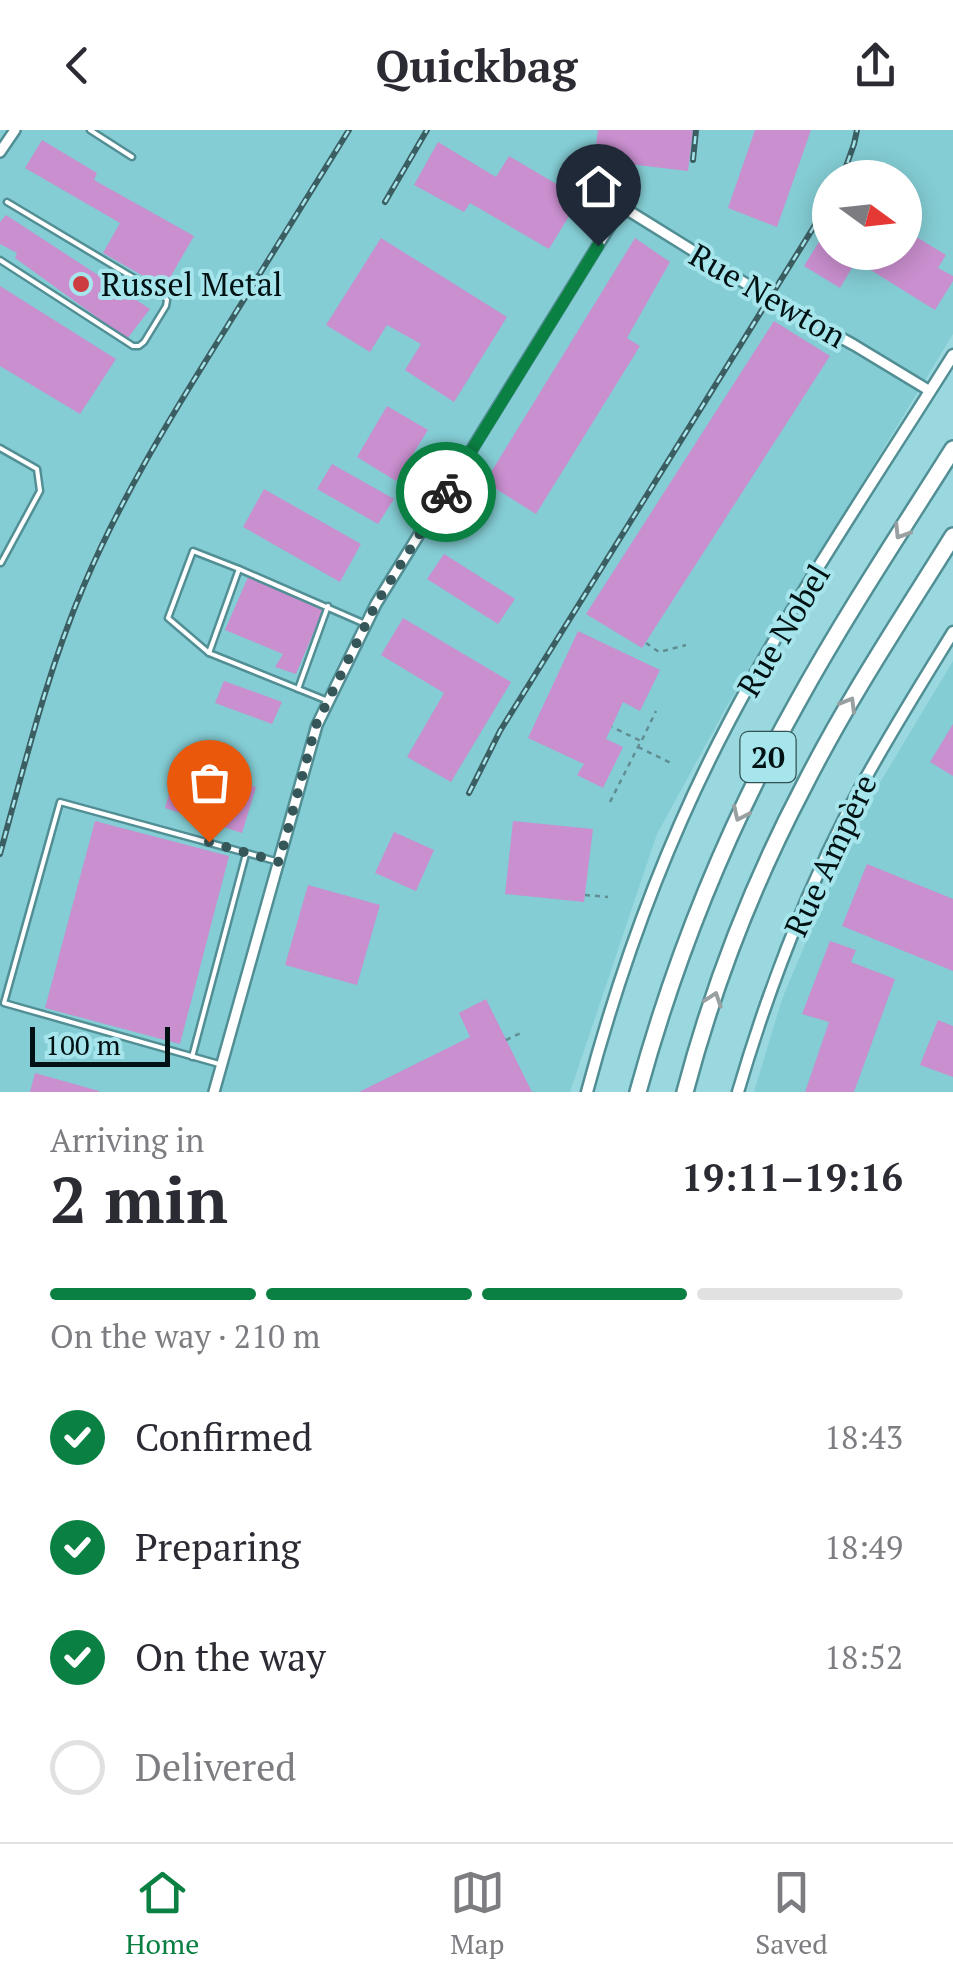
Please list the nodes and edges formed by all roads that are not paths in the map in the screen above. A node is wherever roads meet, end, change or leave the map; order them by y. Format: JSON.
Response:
{"nodes":[{"id":1,"x":15,"y":130,"type":"edge"},
{"id":2,"x":90,"y":130,"type":"edge"},
{"id":3,"x":0,"y":152,"type":"edge"},
{"id":4,"x":132,"y":157,"type":"dead end"},
{"id":5,"x":8,"y":202,"type":"dead end"},
{"id":6,"x":0,"y":260,"type":"edge"},
{"id":7,"x":953,"y":355,"type":"edge"},
{"id":8,"x":930,"y":392,"type":"junction"},
{"id":9,"x":0,"y":448,"type":"edge"},
{"id":10,"x":953,"y":449,"type":"edge"},
{"id":11,"x":953,"y":536,"type":"edge"},
{"id":12,"x":2,"y":563,"type":"edge"},
{"id":13,"x":239,"y":569,"type":"junction"},
{"id":14,"x":328,"y":606,"type":"junction"},
{"id":15,"x":366,"y":624,"type":"junction"},
{"id":16,"x":953,"y":632,"type":"edge"},
{"id":17,"x":208,"y":654,"type":"junction"},
{"id":18,"x":298,"y":689,"type":"junction"},
{"id":19,"x":328,"y":702,"type":"junction"},
{"id":20,"x":246,"y":852,"type":"junction"},
{"id":21,"x":279,"y":862,"type":"junction"},
{"id":22,"x":192,"y":1057,"type":"junction"},
{"id":23,"x":221,"y":1065,"type":"junction"},
{"id":24,"x":214,"y":1092,"type":"edge"},
{"id":25,"x":587,"y":1092,"type":"edge"},
{"id":26,"x":638,"y":1092,"type":"edge"},
{"id":27,"x":685,"y":1092,"type":"edge"},
{"id":28,"x":738,"y":1092,"type":"edge"}],
"edges":[{"from":1,"to":3,"type":"street"},
{"from":2,"to":4,"type":"lane"},
{"from":5,"to":6,"type":"lane"},
{"from":7,"to":8,"type":"street","name":"Rue Nobel"},
{"from":8,"to":15,"type":"street","name":"Rue Newton"},
{"from":8,"to":25,"type":"street","name":"Rue Nobel"},
{"from":9,"to":12,"type":"lane"},
{"from":10,"to":26,"type":"highway","number":"20","one_way":true},
{"from":27,"to":11,"type":"highway","number":"20","one_way":true},
{"from":13,"to":14,"type":"lane"},
{"from":13,"to":17,"type":"lane"},
{"from":13,"to":17,"type":"lane"},
{"from":14,"to":15,"type":"lane"},
{"from":14,"to":18,"type":"lane"},
{"from":15,"to":19,"type":"street","name":"Rue Newton"},
{"from":16,"to":28,"type":"street","name":"Rue Ampère"},
{"from":17,"to":18,"type":"lane"},
{"from":18,"to":19,"type":"lane"},
{"from":19,"to":21,"type":"street","name":"Rue Newton"},
{"from":20,"to":21,"type":"lane"},
{"from":20,"to":22,"type":"lane"},
{"from":20,"to":22,"type":"lane"},
{"from":21,"to":23,"type":"street","name":"Rue Newton"},
{"from":22,"to":23,"type":"lane"},
{"from":23,"to":24,"type":"street","name":"Rue Newton"}]}
